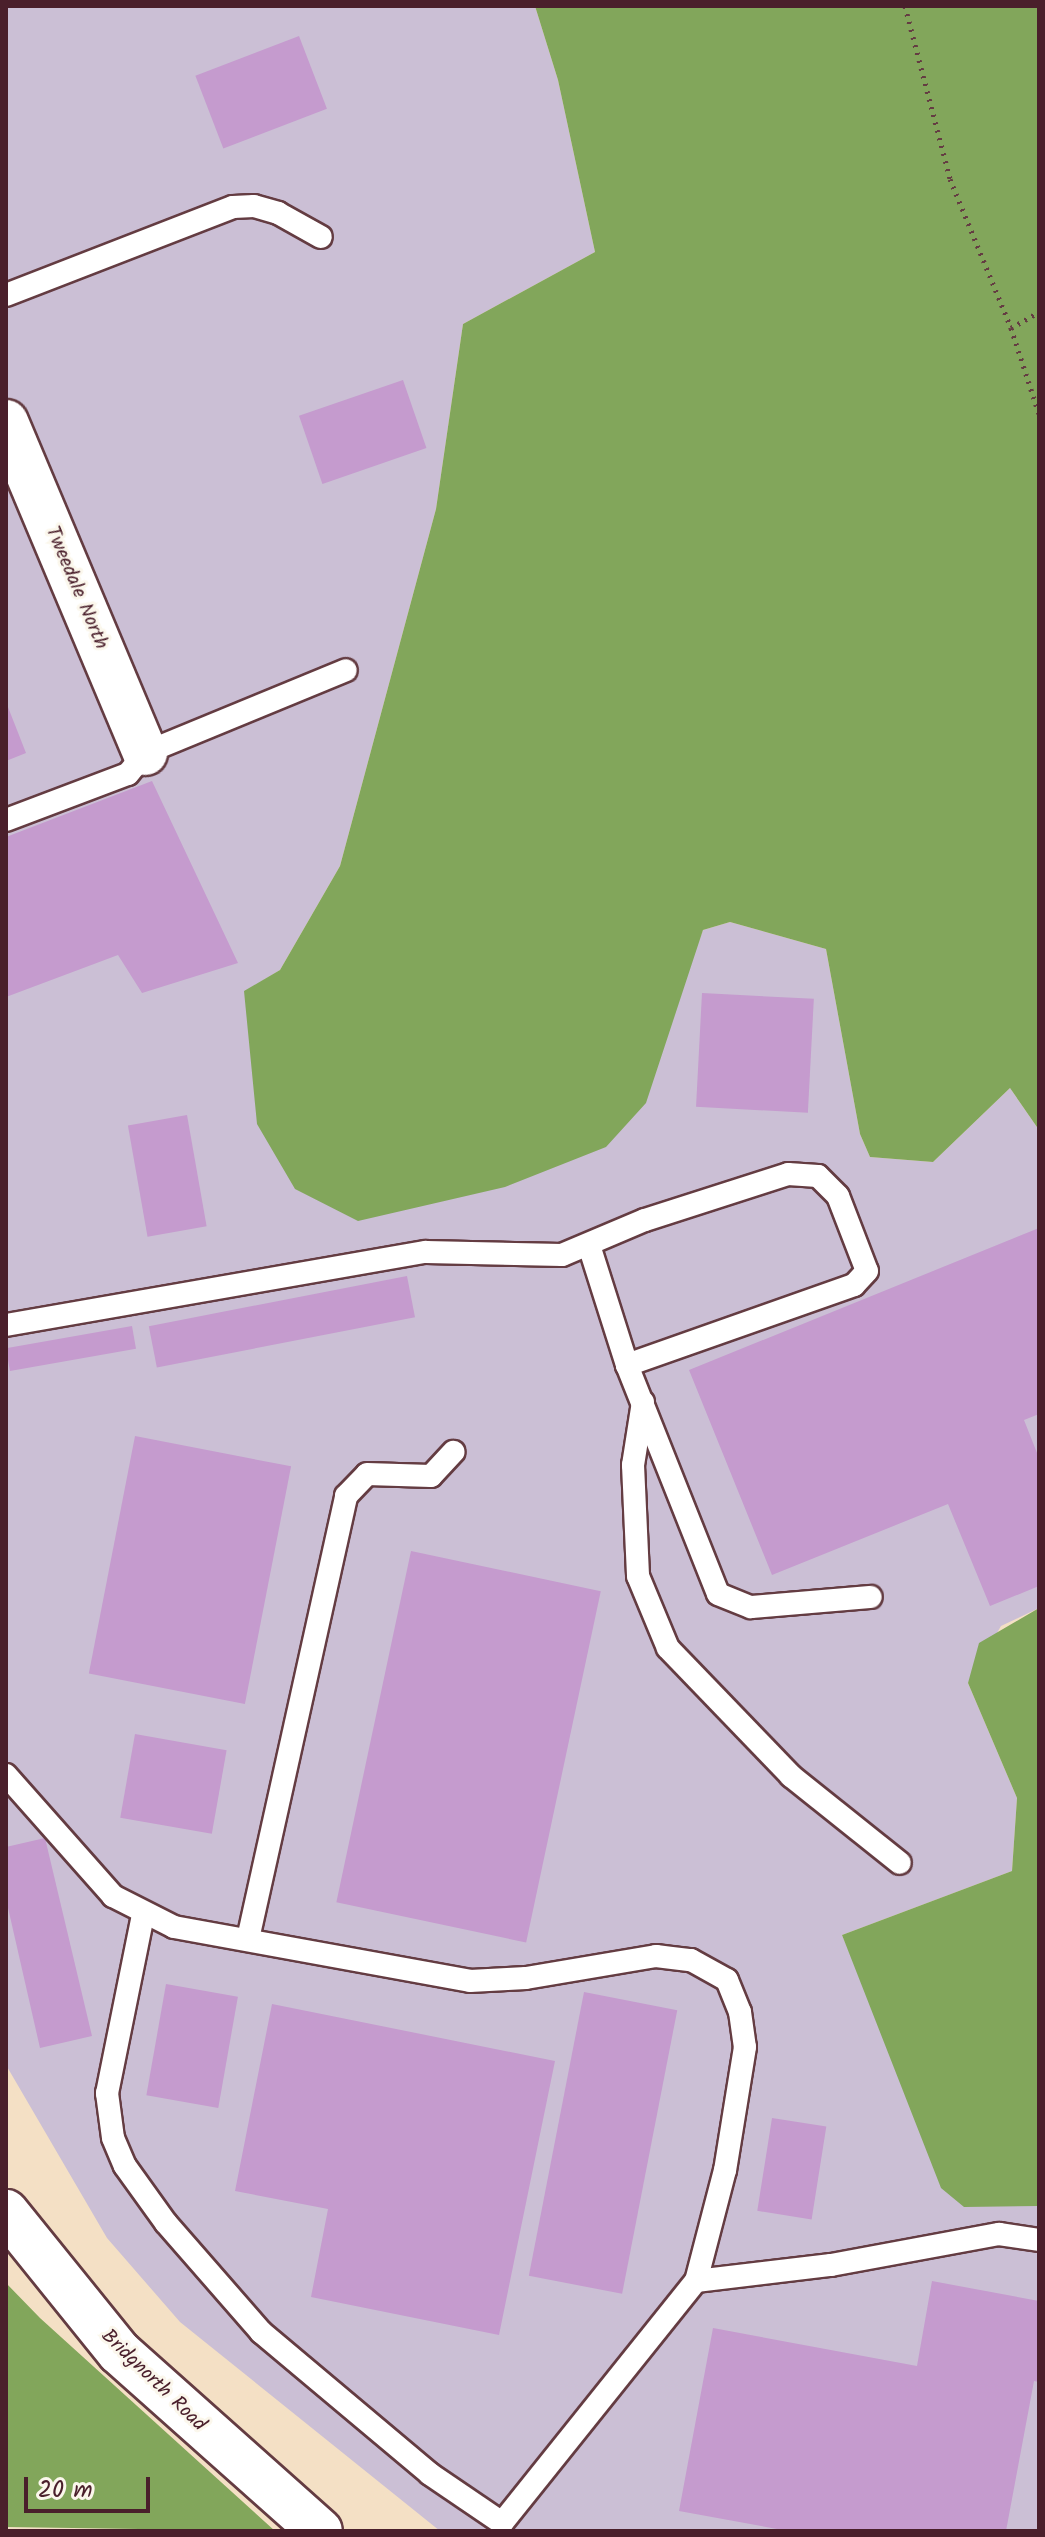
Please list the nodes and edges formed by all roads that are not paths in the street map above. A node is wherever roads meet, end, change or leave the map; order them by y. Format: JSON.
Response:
{"nodes":[{"id":1,"x":321,"y":237,"type":"dead end"},
{"id":2,"x":6,"y":295,"type":"edge"},
{"id":3,"x":6,"y":422,"type":"edge"},
{"id":4,"x":346,"y":670,"type":"dead end"},
{"id":5,"x":145,"y":753,"type":"junction"},
{"id":6,"x":6,"y":820,"type":"edge"},
{"id":7,"x":589,"y":1245,"type":"junction"},
{"id":8,"x":6,"y":1325,"type":"edge"},
{"id":9,"x":627,"y":1365,"type":"junction"},
{"id":10,"x":643,"y":1402,"type":"junction"},
{"id":11,"x":453,"y":1452,"type":"dead end"},
{"id":12,"x":871,"y":1597,"type":"dead end"},
{"id":13,"x":6,"y":1775,"type":"edge"},
{"id":14,"x":900,"y":1863,"type":"dead end"},
{"id":15,"x":143,"y":1915,"type":"junction"},
{"id":16,"x":248,"y":1939,"type":"junction"},
{"id":17,"x":6,"y":2212,"type":"edge"},
{"id":18,"x":1039,"y":2240,"type":"edge"},
{"id":19,"x":696,"y":2281,"type":"junction"},
{"id":20,"x":502,"y":2523,"type":"junction"},
{"id":21,"x":320,"y":2531,"type":"edge"},
{"id":22,"x":523,"y":2531,"type":"edge"}],
"edges":[{"from":1,"to":2,"type":"lane"},
{"from":3,"to":5,"type":"street","name":"Tweedale North"},
{"from":4,"to":5,"type":"lane"},
{"from":5,"to":6,"type":"lane"},
{"from":7,"to":8,"type":"lane"},
{"from":7,"to":9,"type":"lane"},
{"from":7,"to":9,"type":"lane"},
{"from":9,"to":10,"type":"lane"},
{"from":10,"to":12,"type":"lane"},
{"from":10,"to":14,"type":"lane"},
{"from":11,"to":16,"type":"lane"},
{"from":13,"to":15,"type":"lane"},
{"from":15,"to":16,"type":"lane"},
{"from":15,"to":20,"type":"lane"},
{"from":16,"to":19,"type":"lane"},
{"from":17,"to":21,"type":"street","name":"Bridgnorth Road"},
{"from":18,"to":19,"type":"lane"},
{"from":19,"to":20,"type":"lane"},
{"from":20,"to":22,"type":"lane"}]}
